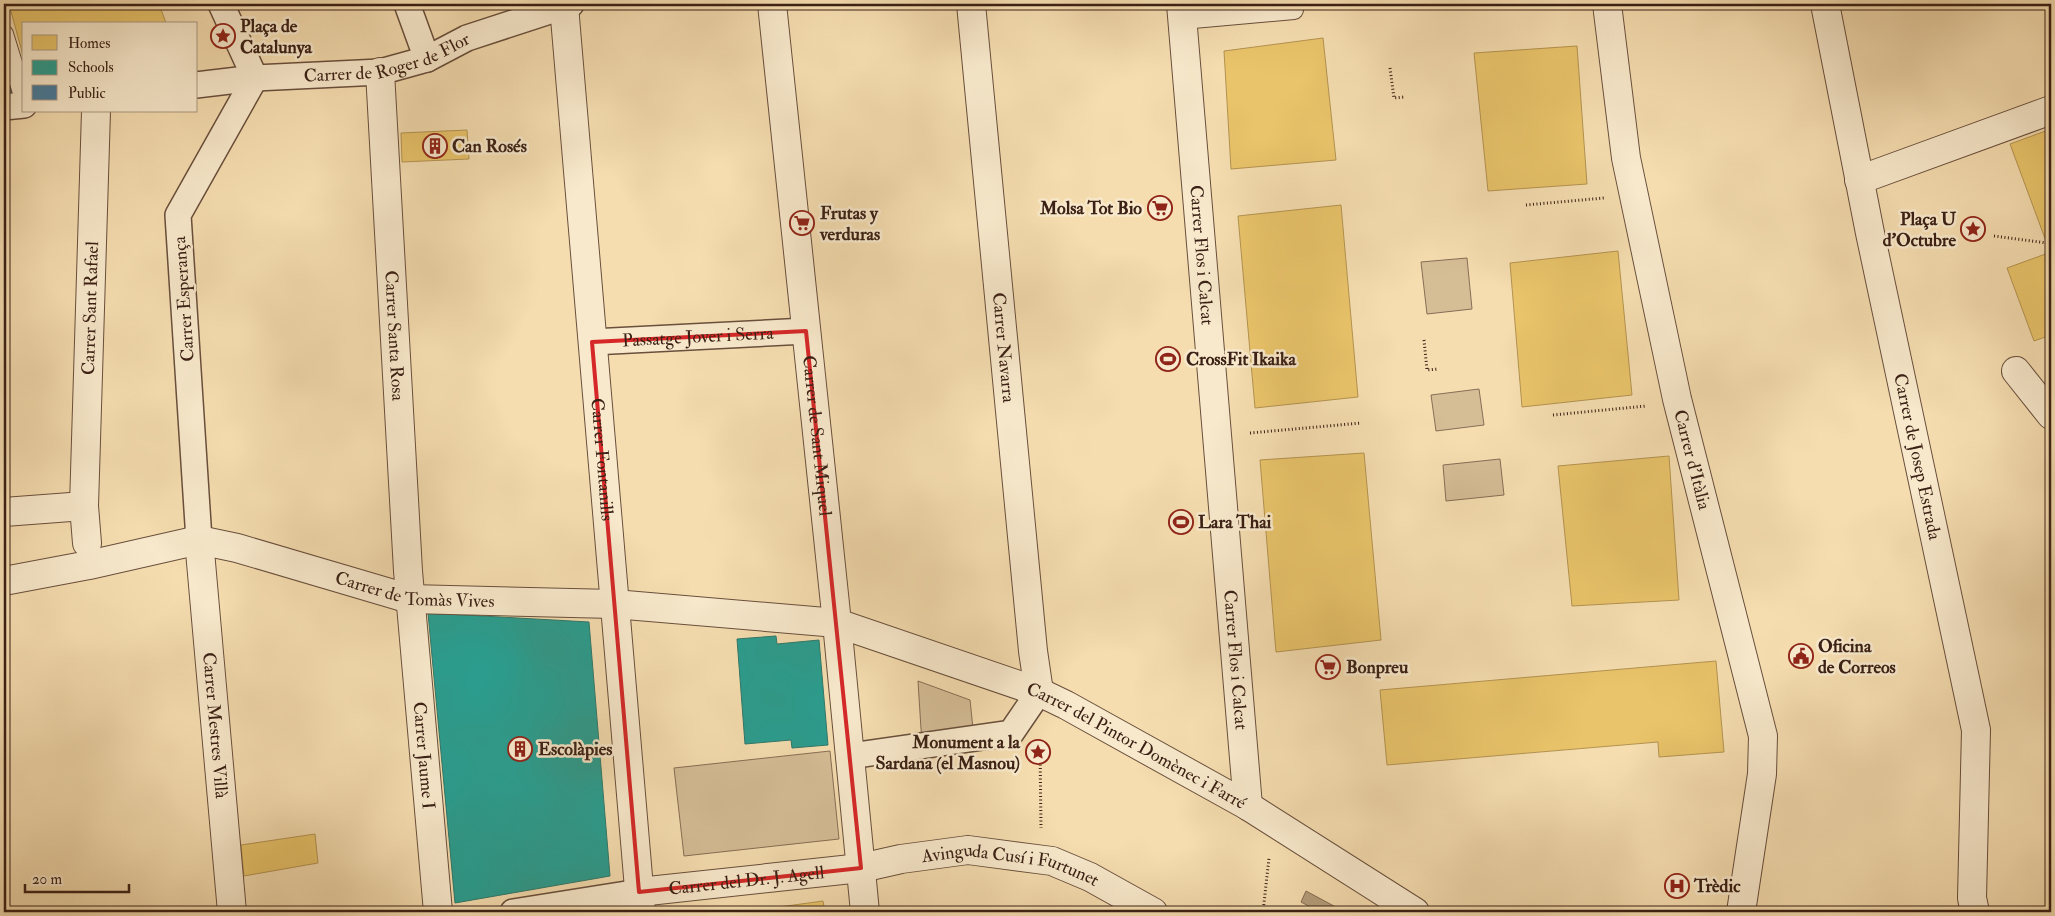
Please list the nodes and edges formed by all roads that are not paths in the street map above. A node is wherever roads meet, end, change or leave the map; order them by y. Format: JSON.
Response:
{"nodes":[{"id":1,"x":221,"y":4,"type":"edge"},
{"id":2,"x":407,"y":4,"type":"edge"},
{"id":3,"x":772,"y":4,"type":"edge"},
{"id":4,"x":971,"y":4,"type":"edge"},
{"id":5,"x":1607,"y":4,"type":"edge"},
{"id":6,"x":1825,"y":4,"type":"edge"},
{"id":7,"x":568,"y":5,"type":"edge"},
{"id":8,"x":1294,"y":10,"type":"dead end"},
{"id":9,"x":1182,"y":12,"type":"edge"},
{"id":10,"x":4,"y":34,"type":"edge"},
{"id":11,"x":428,"y":59,"type":"junction"},
{"id":12,"x":380,"y":72,"type":"junction"},
{"id":13,"x":255,"y":78,"type":"junction"},
{"id":14,"x":198,"y":85,"type":"edge"},
{"id":15,"x":22,"y":92,"type":"edge"},
{"id":16,"x":22,"y":105,"type":"edge"},
{"id":17,"x":4,"y":107,"type":"edge"},
{"id":18,"x":2051,"y":110,"type":"edge"},
{"id":19,"x":96,"y":112,"type":"edge"},
{"id":20,"x":1859,"y":180,"type":"junction"},
{"id":21,"x":806,"y":331,"type":"junction"},
{"id":22,"x":592,"y":342,"type":"junction"},
{"id":23,"x":2016,"y":371,"type":"dead end"},
{"id":24,"x":2051,"y":415,"type":"edge"},
{"id":25,"x":84,"y":506,"type":"junction"},
{"id":26,"x":4,"y":512,"type":"edge"},
{"id":27,"x":199,"y":540,"type":"junction"},
{"id":28,"x":87,"y":543,"type":"dead end"},
{"id":29,"x":4,"y":581,"type":"edge"},
{"id":30,"x":410,"y":599,"type":"junction"},
{"id":31,"x":614,"y":604,"type":"junction"},
{"id":32,"x":837,"y":623,"type":"junction"},
{"id":33,"x":1039,"y":692,"type":"junction"},
{"id":34,"x":850,"y":756,"type":"junction"},
{"id":35,"x":1248,"y":806,"type":"junction"},
{"id":36,"x":861,"y":868,"type":"junction"},
{"id":37,"x":640,"y":902,"type":"edge"},
{"id":38,"x":232,"y":912,"type":"edge"},
{"id":39,"x":438,"y":912,"type":"edge"},
{"id":40,"x":513,"y":912,"type":"edge"},
{"id":41,"x":865,"y":912,"type":"edge"},
{"id":42,"x":1154,"y":912,"type":"edge"},
{"id":43,"x":1415,"y":912,"type":"edge"},
{"id":44,"x":1741,"y":912,"type":"edge"},
{"id":45,"x":1975,"y":912,"type":"edge"}],
"edges":[{"from":1,"to":13,"type":"street"},
{"from":2,"to":11,"type":"street"},
{"from":3,"to":21,"type":"street","name":"Carrer de Sant Miquel"},
{"from":4,"to":33,"type":"street","name":"Carrer Navarra"},
{"from":5,"to":44,"type":"street","name":"Carrer d'Itàlia"},
{"from":6,"to":20,"type":"street","name":"Carrer de Josep Estrada"},
{"from":7,"to":11,"type":"street","name":"Carrer de Roger de Flor"},
{"from":7,"to":22,"type":"street","name":"Carrer Fontanills"},
{"from":8,"to":9,"type":"lane"},
{"from":9,"to":35,"type":"street","name":"Carrer Flos i Calcat"},
{"from":10,"to":15,"type":"lane"},
{"from":11,"to":12,"type":"street","name":"Carrer de Roger de Flor"},
{"from":12,"to":13,"type":"street","name":"Carrer de Roger de Flor"},
{"from":12,"to":30,"type":"street","name":"Carrer Santa Rosa"},
{"from":13,"to":14,"type":"street","name":"Carrer de Roger de Flor"},
{"from":13,"to":27,"type":"street","name":"Carrer Esperança"},
{"from":16,"to":17,"type":"street"},
{"from":18,"to":20,"type":"street"},
{"from":19,"to":25,"type":"street","name":"Carrer Sant Rafael"},
{"from":20,"to":45,"type":"street","name":"Carrer de Josep Estrada"},
{"from":21,"to":22,"type":"street","name":"Passatge Jover i Serra"},
{"from":21,"to":32,"type":"street","name":"Carrer de Sant Miquel"},
{"from":22,"to":31,"type":"street","name":"Carrer Fontanills"},
{"from":23,"to":24,"type":"street"},
{"from":25,"to":26,"type":"street"},
{"from":25,"to":28,"type":"street","name":"Carrer Sant Rafael"},
{"from":27,"to":29,"type":"street","name":"Carrer de Tomàs Vives"},
{"from":27,"to":30,"type":"street","name":"Carrer de Tomàs Vives"},
{"from":27,"to":38,"type":"street","name":"Carrer Mestres Villà"},
{"from":30,"to":31,"type":"street","name":"Carrer de Tomàs Vives"},
{"from":30,"to":39,"type":"street","name":"Carrer Jaume I"},
{"from":31,"to":32,"type":"street","name":"Carrer de Tomàs Vives"},
{"from":31,"to":37,"type":"street","name":"Carrer Fontanills"},
{"from":32,"to":33,"type":"street","name":"Carrer del Pintor Domènec i Farré"},
{"from":32,"to":34,"type":"street","name":"Carrer de Sant Miquel"},
{"from":33,"to":34,"type":"street"},
{"from":33,"to":35,"type":"street","name":"Carrer del Pintor Domènec i Farré"},
{"from":34,"to":36,"type":"street","name":"Carrer de Sant Miquel"},
{"from":35,"to":43,"type":"street","name":"Carrer del Pintor Domènec i Farré"},
{"from":36,"to":37,"type":"street","name":"Carrer del Dr. J. Agell"},
{"from":36,"to":41,"type":"street","name":"Carrer de Sant Miquel"},
{"from":36,"to":42,"type":"street","name":"Avinguda Cusí i Furtunet"},
{"from":37,"to":40,"type":"street","name":"Carrer del Dr. J. Agell"}]}
